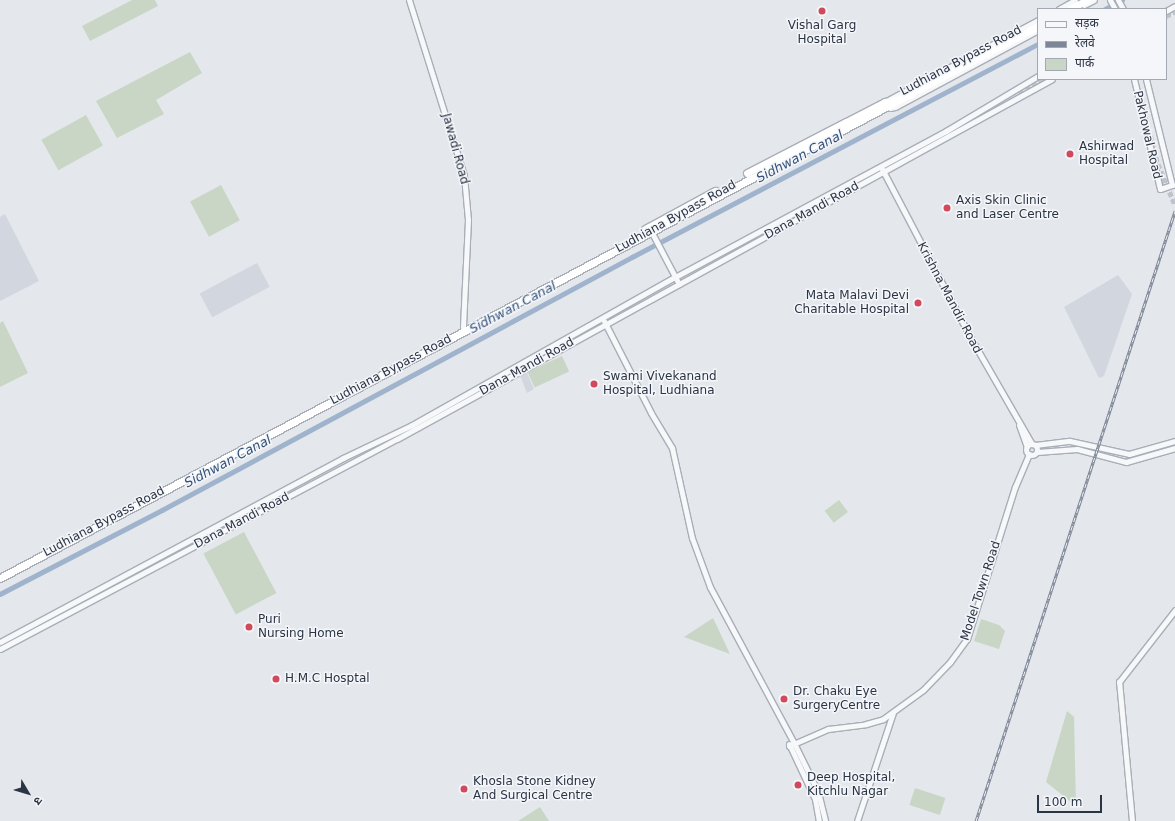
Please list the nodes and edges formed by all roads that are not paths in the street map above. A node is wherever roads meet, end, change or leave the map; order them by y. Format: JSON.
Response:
{"nodes":[{"id":1,"x":409,"y":0,"type":"edge"},
{"id":2,"x":1075,"y":0,"type":"edge"},
{"id":3,"x":1087,"y":0,"type":"edge"},
{"id":4,"x":1094,"y":0,"type":"edge"},
{"id":5,"x":1061,"y":8,"type":"edge"},
{"id":6,"x":1072,"y":8,"type":"edge"},
{"id":7,"x":1079,"y":8,"type":"edge"},
{"id":8,"x":1037,"y":21,"type":"edge"},
{"id":9,"x":1037,"y":27,"type":"edge"},
{"id":10,"x":1037,"y":31,"type":"edge"},
{"id":11,"x":1037,"y":77,"type":"edge"},
{"id":12,"x":1050,"y":80,"type":"edge"},
{"id":13,"x":1134,"y":80,"type":"edge"},
{"id":14,"x":1146,"y":80,"type":"edge"},
{"id":15,"x":1020,"y":94,"type":"tunnel mouth"},
{"id":16,"x":1003,"y":96,"type":"junction"},
{"id":17,"x":1011,"y":100,"type":"junction"},
{"id":18,"x":887,"y":105,"type":"junction"},
{"id":19,"x":882,"y":169,"type":"junction"},
{"id":20,"x":653,"y":235,"type":"junction"},
{"id":21,"x":675,"y":277,"type":"junction"},
{"id":22,"x":679,"y":284,"type":"junction"},
{"id":23,"x":602,"y":318,"type":"junction"},
{"id":24,"x":605,"y":324,"type":"junction"},
{"id":25,"x":463,"y":327,"type":"junction"},
{"id":26,"x":1175,"y":441,"type":"edge"},
{"id":27,"x":1032,"y":445,"type":"junction"},
{"id":28,"x":1175,"y":448,"type":"edge"},
{"id":29,"x":1037,"y":452,"type":"junction"},
{"id":30,"x":1029,"y":454,"type":"junction"},
{"id":31,"x":0,"y":572,"type":"edge"},
{"id":32,"x":0,"y":578,"type":"edge"},
{"id":33,"x":1175,"y":610,"type":"edge"},
{"id":34,"x":0,"y":642,"type":"edge"},
{"id":35,"x":0,"y":649,"type":"edge"},
{"id":36,"x":893,"y":713,"type":"junction"},
{"id":37,"x":792,"y":744,"type":"junction"},
{"id":38,"x":819,"y":821,"type":"edge"},
{"id":39,"x":825,"y":821,"type":"edge"},
{"id":40,"x":857,"y":821,"type":"edge"},
{"id":41,"x":1132,"y":821,"type":"edge"}],
"edges":[{"from":1,"to":25,"type":"street","name":"Jawadi Road"},
{"from":2,"to":5,"type":"street"},
{"from":3,"to":6,"type":"highway"},
{"from":4,"to":7,"type":"street"},
{"from":8,"to":18,"type":"street","name":"Ludhiana Bypass Road"},
{"from":9,"to":18,"type":"highway"},
{"from":10,"to":18,"type":"street","name":"Ludhiana Bypass Road"},
{"from":11,"to":16,"type":"street"},
{"from":12,"to":17,"type":"street","name":"Dana Mandi Road"},
{"from":13,"to":14,"type":"street","name":"Pakhowal Road"},
{"from":15,"to":17,"type":"street"},
{"from":16,"to":17,"type":"street"},
{"from":16,"to":19,"type":"street"},
{"from":17,"to":19,"type":"street","name":"Dana Mandi Road"},
{"from":18,"to":20,"type":"highway","name":"Ludhiana Bypass Road"},
{"from":18,"to":25,"type":"highway","name":"Ludhiana Bypass Road"},
{"from":19,"to":21,"type":"street"},
{"from":19,"to":22,"type":"street","name":"Dana Mandi Road"},
{"from":19,"to":27,"type":"street","name":"Krishna Mandir Road"},
{"from":20,"to":21,"type":"street"},
{"from":20,"to":32,"type":"highway","name":"Ludhiana Bypass Road"},
{"from":21,"to":22,"type":"street"},
{"from":21,"to":23,"type":"street"},
{"from":22,"to":24,"type":"street","name":"Dana Mandi Road"},
{"from":23,"to":24,"type":"street"},
{"from":23,"to":34,"type":"street"},
{"from":24,"to":35,"type":"street","name":"Dana Mandi Road"},
{"from":24,"to":37,"type":"street"},
{"from":25,"to":31,"type":"highway","name":"Ludhiana Bypass Road"},
{"from":26,"to":27,"type":"street"},
{"from":27,"to":29,"type":"street"},
{"from":27,"to":30,"type":"street"},
{"from":28,"to":29,"type":"street"},
{"from":29,"to":30,"type":"street"},
{"from":30,"to":36,"type":"street","name":"Model Town Road"},
{"from":33,"to":41,"type":"street"},
{"from":36,"to":37,"type":"street","name":"Model Town Road"},
{"from":36,"to":40,"type":"street"},
{"from":37,"to":38,"type":"street"},
{"from":37,"to":39,"type":"street"}]}
